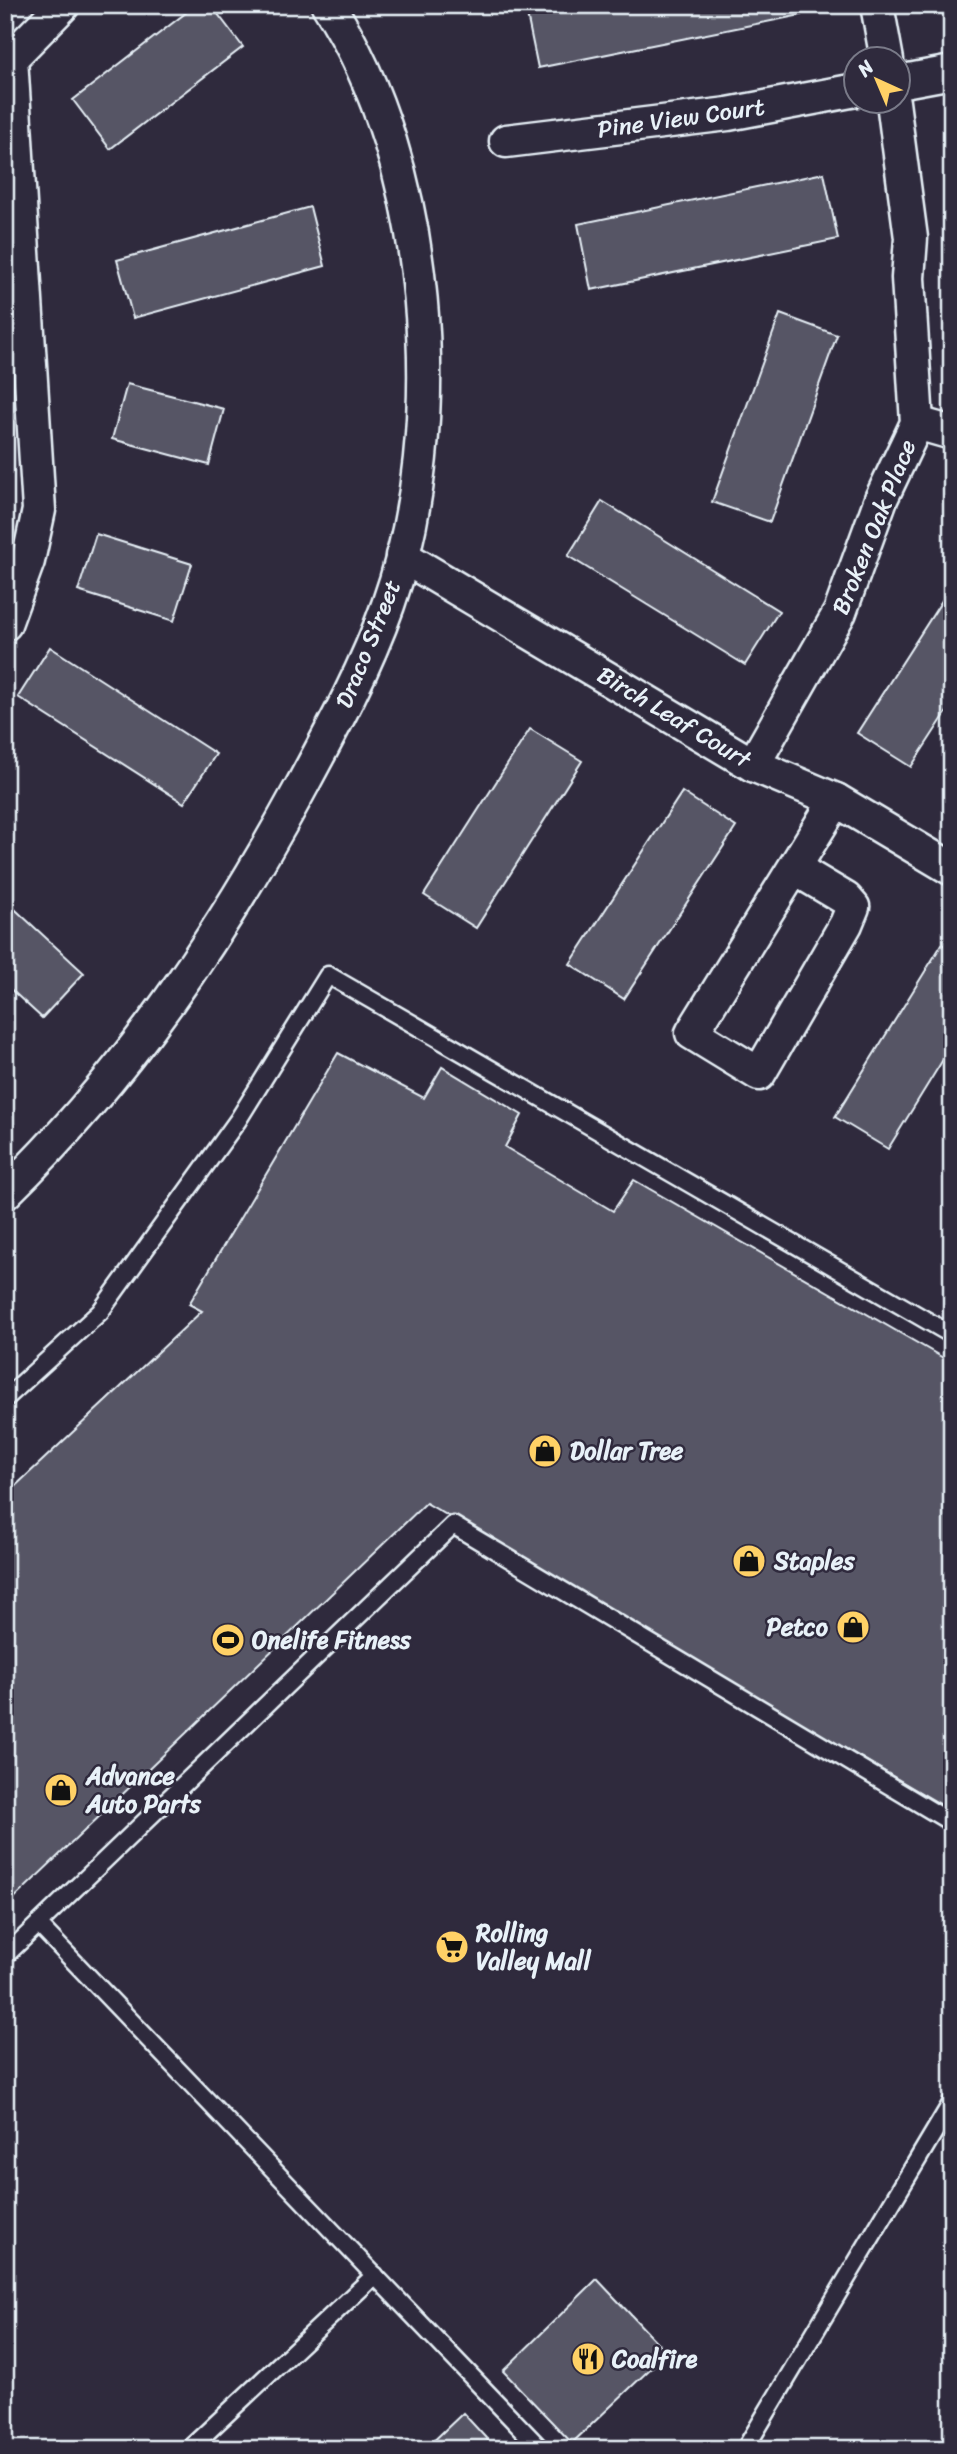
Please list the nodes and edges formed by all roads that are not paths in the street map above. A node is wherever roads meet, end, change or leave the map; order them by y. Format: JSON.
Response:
{"nodes":[{"id":1,"x":63,"y":5,"type":"edge"},
{"id":2,"x":328,"y":5,"type":"edge"},
{"id":3,"x":877,"y":5,"type":"edge"},
{"id":4,"x":884,"y":46,"type":"edge"},
{"id":5,"x":952,"y":72,"type":"edge"},
{"id":6,"x":912,"y":79,"type":"edge"},
{"id":7,"x":842,"y":93,"type":"edge"},
{"id":8,"x":895,"y":116,"type":"edge"},
{"id":9,"x":506,"y":141,"type":"dead end"},
{"id":10,"x":917,"y":423,"type":"junction"},
{"id":11,"x":952,"y":433,"type":"edge"},
{"id":12,"x":402,"y":556,"type":"junction"},
{"id":13,"x":5,"y":624,"type":"edge"},
{"id":14,"x":753,"y":765,"type":"junction"},
{"id":15,"x":836,"y":800,"type":"junction"},
{"id":16,"x":794,"y":868,"type":"junction"},
{"id":17,"x":952,"y":869,"type":"edge"},
{"id":18,"x":5,"y":1193,"type":"edge"},
{"id":19,"x":952,"y":1335,"type":"edge"},
{"id":20,"x":5,"y":1399,"type":"edge"},
{"id":21,"x":952,"y":1823,"type":"edge"},
{"id":22,"x":39,"y":1924,"type":"junction"},
{"id":23,"x":5,"y":1956,"type":"edge"},
{"id":24,"x":952,"y":2102,"type":"edge"},
{"id":25,"x":944,"y":2127,"type":"edge"},
{"id":26,"x":375,"y":2275,"type":"junction"},
{"id":27,"x":189,"y":2449,"type":"edge"},
{"id":28,"x":541,"y":2449,"type":"edge"},
{"id":29,"x":745,"y":2449,"type":"edge"}],
"edges":[{"from":1,"to":13,"type":"street"},
{"from":2,"to":12,"type":"street","name":"Draco Street"},
{"from":3,"to":4,"type":"street"},
{"from":5,"to":6,"type":"street"},
{"from":7,"to":9,"type":"street","name":"Pine View Court"},
{"from":8,"to":10,"type":"street","name":"Broken Oak Place"},
{"from":10,"to":11,"type":"street"},
{"from":10,"to":14,"type":"street","name":"Broken Oak Place"},
{"from":12,"to":14,"type":"street","name":"Birch Leaf Court"},
{"from":12,"to":18,"type":"street","name":"Draco Street"},
{"from":14,"to":15,"type":"street","name":"Birch Leaf Court"},
{"from":15,"to":16,"type":"street"},
{"from":15,"to":17,"type":"street","name":"Birch Leaf Court"},
{"from":16,"to":16,"type":"street"},
{"from":19,"to":20,"type":"lane"},
{"from":21,"to":22,"type":"lane"},
{"from":22,"to":23,"type":"lane"},
{"from":22,"to":26,"type":"lane"},
{"from":24,"to":25,"type":"lane"},
{"from":25,"to":29,"type":"lane"},
{"from":26,"to":27,"type":"lane"},
{"from":26,"to":28,"type":"lane"}]}
